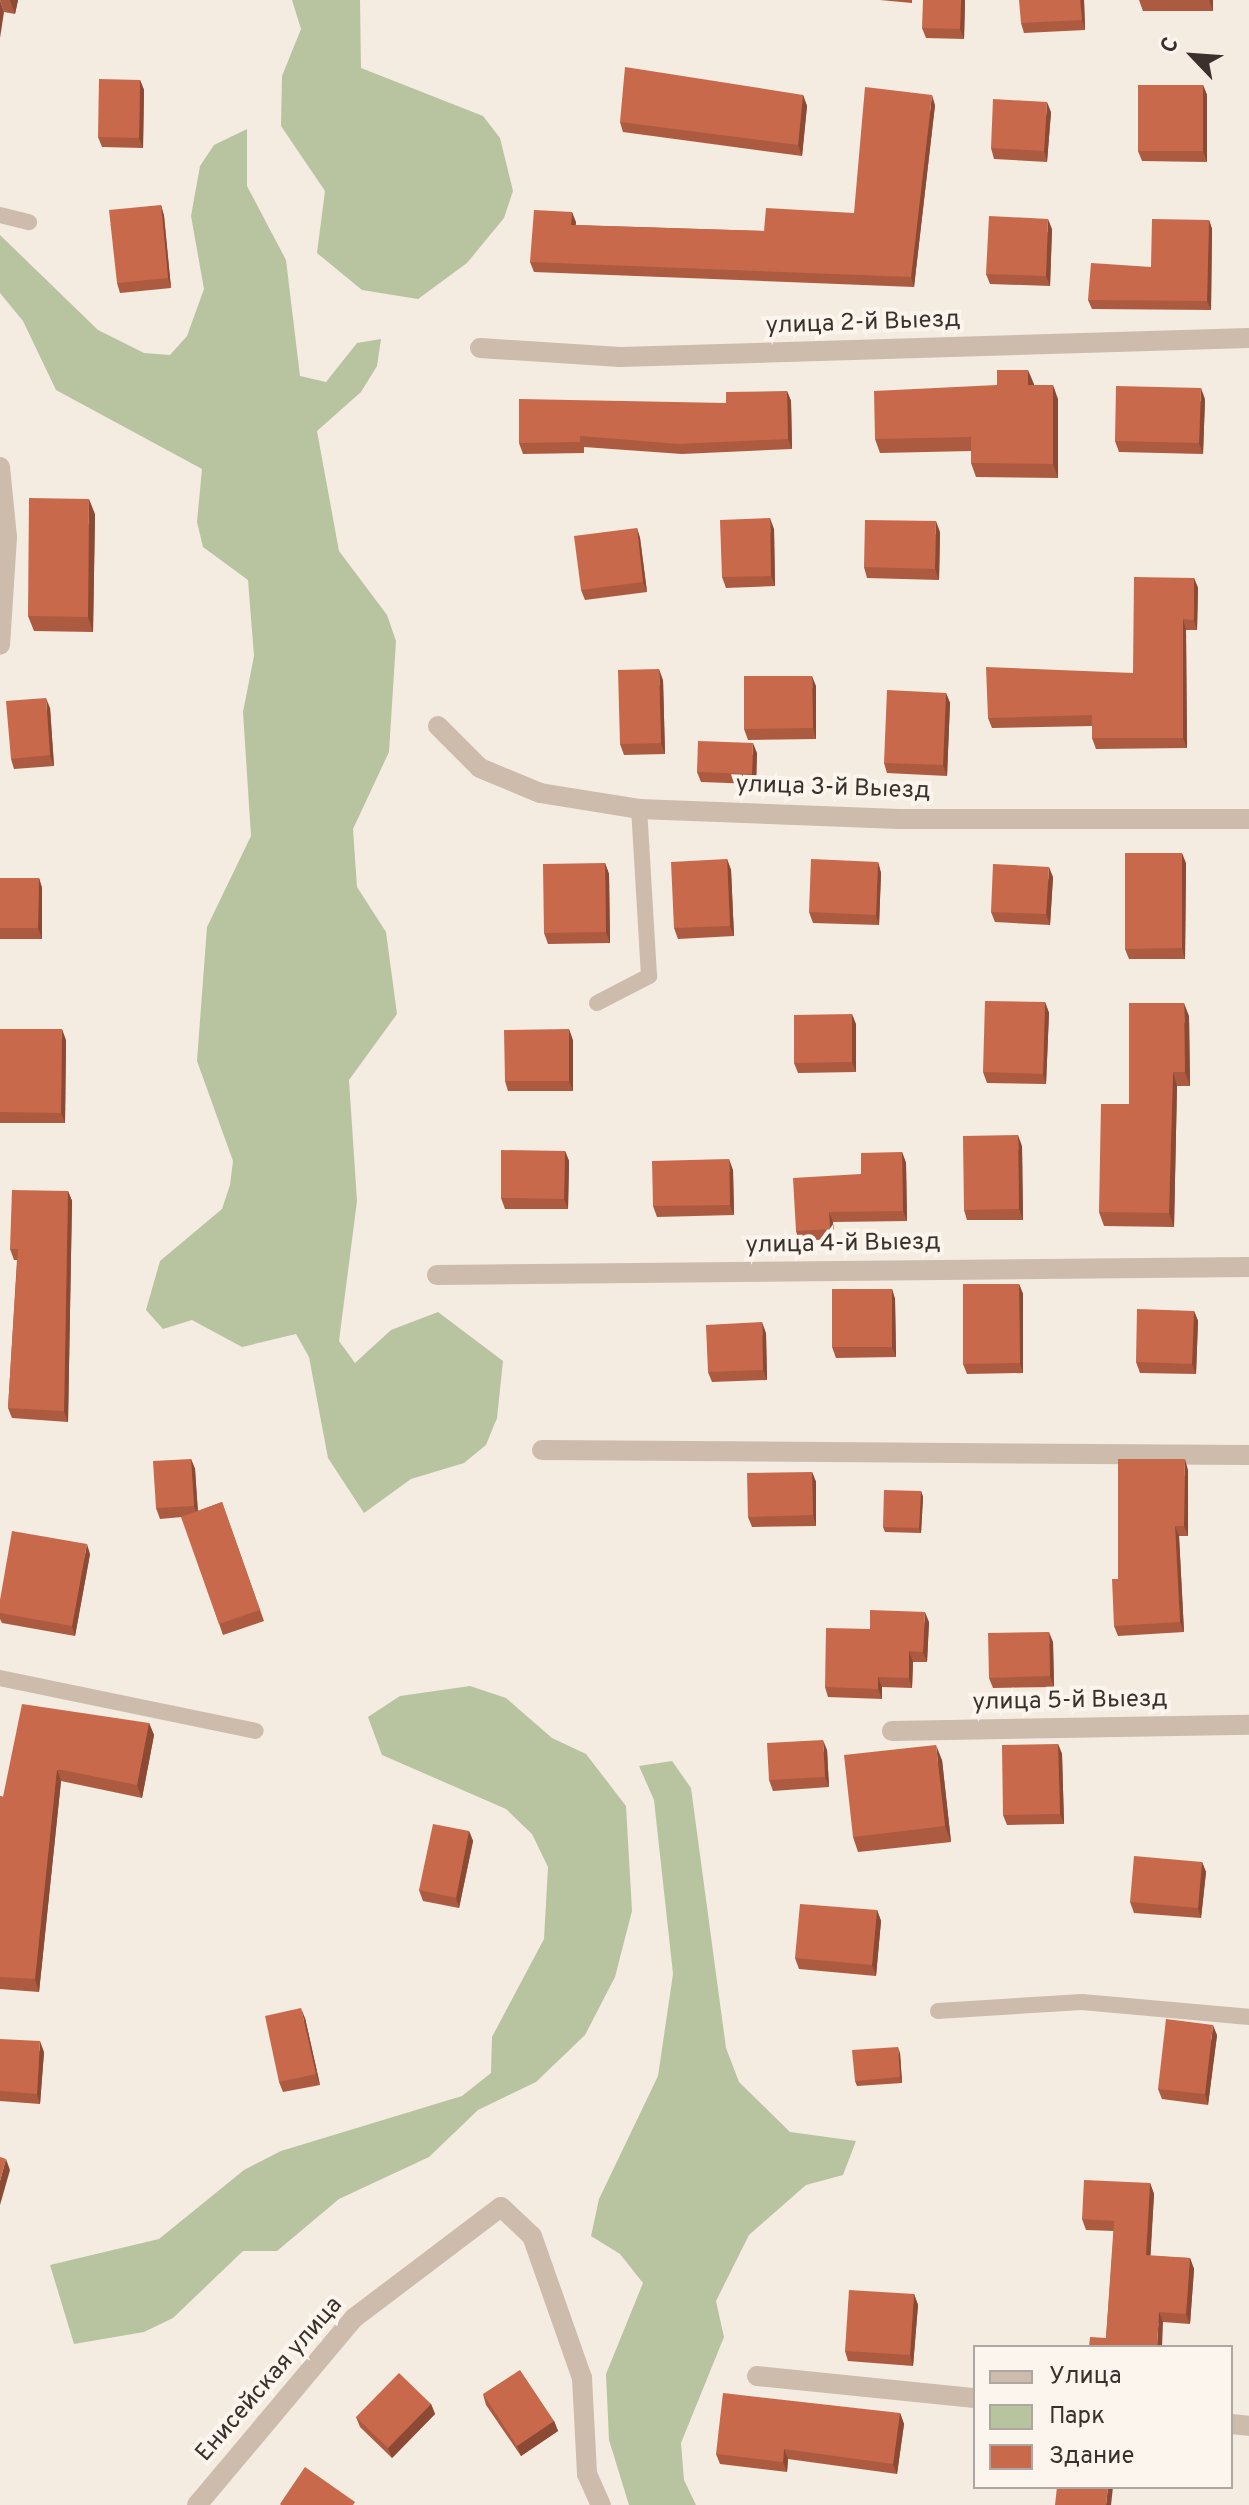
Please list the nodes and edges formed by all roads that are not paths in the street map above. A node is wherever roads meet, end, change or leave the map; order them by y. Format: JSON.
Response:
{"nodes":[{"id":1,"x":0,"y":215,"type":"edge"},
{"id":2,"x":29,"y":222,"type":"dead end"},
{"id":3,"x":1249,"y":338,"type":"edge"},
{"id":4,"x":480,"y":348,"type":"dead end"},
{"id":5,"x":0,"y":467,"type":"edge"},
{"id":6,"x":0,"y":645,"type":"edge"},
{"id":7,"x":438,"y":726,"type":"dead end"},
{"id":8,"x":639,"y":809,"type":"junction"},
{"id":9,"x":1249,"y":819,"type":"edge"},
{"id":10,"x":597,"y":1003,"type":"dead end"},
{"id":11,"x":1249,"y":1267,"type":"edge"},
{"id":12,"x":437,"y":1275,"type":"dead end"},
{"id":13,"x":542,"y":1450,"type":"dead end"},
{"id":14,"x":1249,"y":1455,"type":"edge"},
{"id":15,"x":0,"y":1678,"type":"edge"},
{"id":16,"x":1249,"y":1725,"type":"edge"},
{"id":17,"x":256,"y":1731,"type":"dead end"},
{"id":18,"x":892,"y":1731,"type":"dead end"},
{"id":19,"x":938,"y":2011,"type":"dead end"},
{"id":20,"x":1249,"y":2017,"type":"edge"},
{"id":21,"x":757,"y":2376,"type":"dead end"},
{"id":22,"x":973,"y":2398,"type":"edge"},
{"id":23,"x":197,"y":2505,"type":"edge"},
{"id":24,"x":601,"y":2505,"type":"edge"}],
"edges":[{"from":1,"to":2,"type":"lane"},
{"from":3,"to":4,"type":"street","name":"улица 2-й Выезд"},
{"from":5,"to":6,"type":"street"},
{"from":7,"to":8,"type":"street","name":"улица 3-й Выезд"},
{"from":8,"to":9,"type":"street","name":"улица 3-й Выезд"},
{"from":8,"to":10,"type":"lane"},
{"from":11,"to":12,"type":"street","name":"улица 4-й Выезд"},
{"from":13,"to":14,"type":"street"},
{"from":15,"to":17,"type":"lane"},
{"from":16,"to":18,"type":"street","name":"улица 5-й Выезд"},
{"from":19,"to":20,"type":"lane"},
{"from":21,"to":22,"type":"street"},
{"from":23,"to":24,"type":"street","name":"Енисейская улица"}]}
